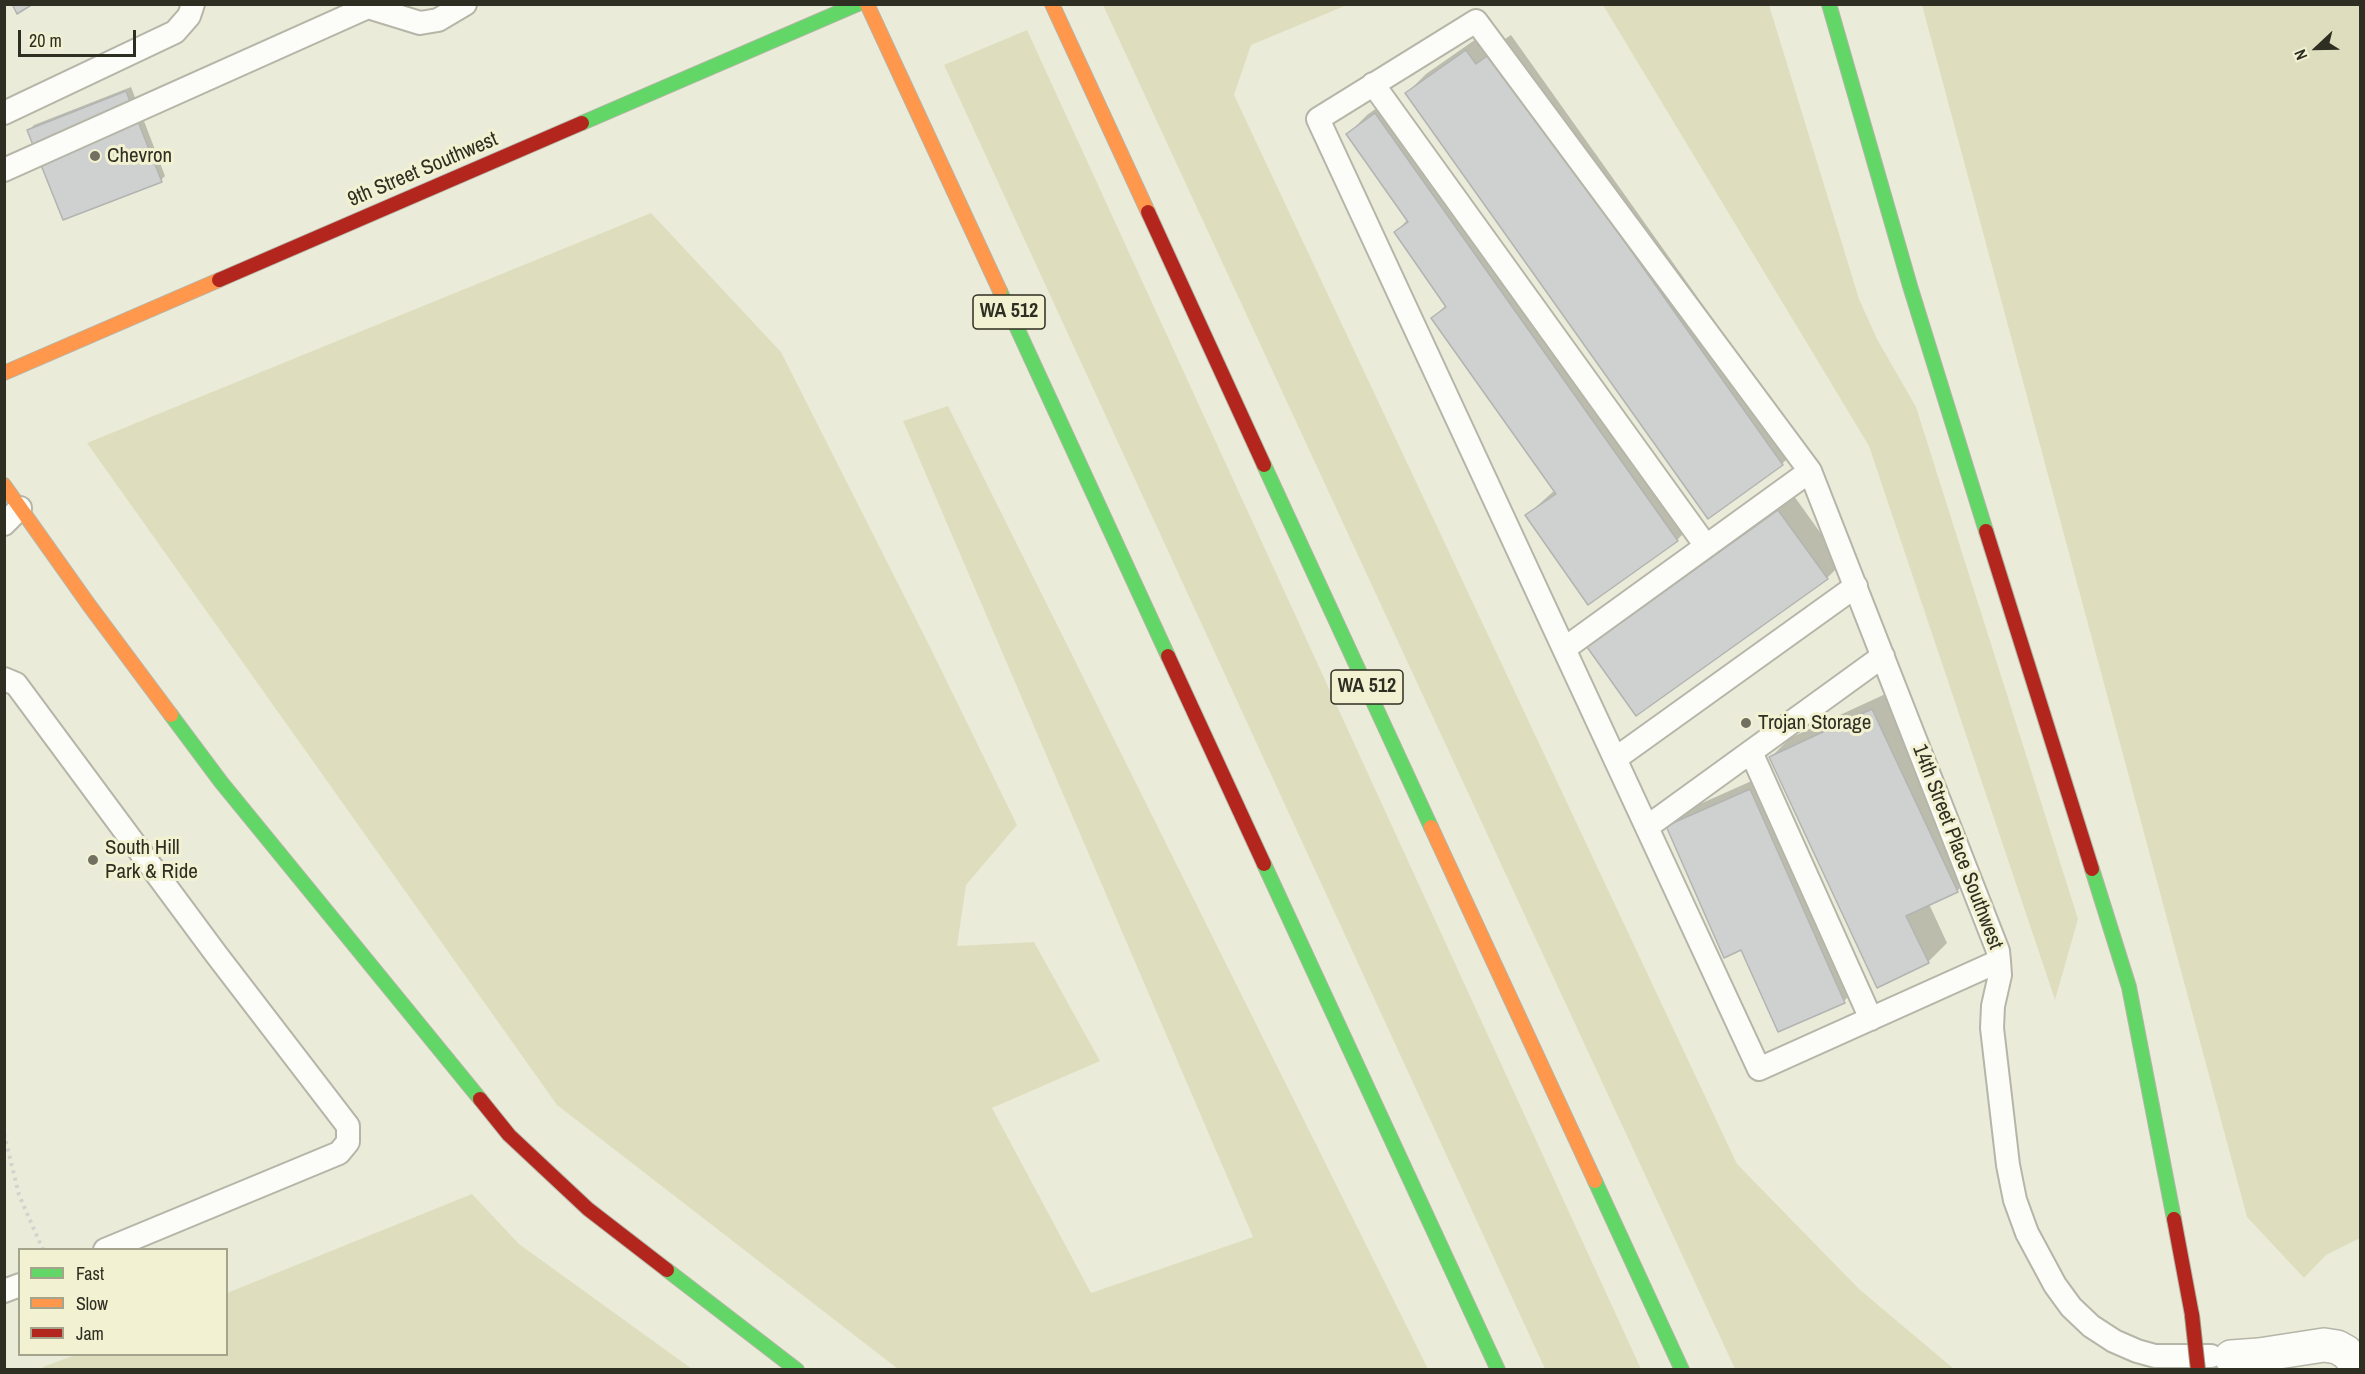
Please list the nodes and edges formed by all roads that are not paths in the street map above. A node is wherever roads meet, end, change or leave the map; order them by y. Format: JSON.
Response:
{"nodes":[{"id":1,"x":193,"y":4,"type":"edge"},
{"id":2,"x":465,"y":4,"type":"edge"},
{"id":3,"x":858,"y":4,"type":"edge"},
{"id":4,"x":867,"y":4,"type":"edge"},
{"id":5,"x":1052,"y":4,"type":"edge"},
{"id":6,"x":1829,"y":4,"type":"edge"},
{"id":7,"x":367,"y":6,"type":"edge"},
{"id":8,"x":1373,"y":84,"type":"junction"},
{"id":9,"x":4,"y":113,"type":"edge"},
{"id":10,"x":4,"y":170,"type":"edge"},
{"id":11,"x":4,"y":373,"type":"edge"},
{"id":12,"x":1810,"y":471,"type":"junction"},
{"id":13,"x":4,"y":485,"type":"edge"},
{"id":14,"x":13,"y":516,"type":"edge"},
{"id":15,"x":1706,"y":546,"type":"junction"},
{"id":16,"x":1856,"y":586,"type":"junction"},
{"id":17,"x":1564,"y":649,"type":"junction"},
{"id":18,"x":1883,"y":656,"type":"junction"},
{"id":19,"x":4,"y":680,"type":"edge"},
{"id":20,"x":1751,"y":752,"type":"junction"},
{"id":21,"x":1615,"y":759,"type":"junction"},
{"id":22,"x":1647,"y":827,"type":"junction"},
{"id":23,"x":1999,"y":960,"type":"junction"},
{"id":24,"x":1871,"y":1018,"type":"junction"},
{"id":25,"x":110,"y":1248,"type":"edge"},
{"id":26,"x":2230,"y":1357,"type":"joint"},
{"id":27,"x":2361,"y":1368,"type":"edge"},
{"id":28,"x":797,"y":1370,"type":"edge"},
{"id":29,"x":1498,"y":1370,"type":"edge"},
{"id":30,"x":1682,"y":1370,"type":"edge"},
{"id":31,"x":2198,"y":1370,"type":"edge"}],
"edges":[{"from":1,"to":9,"type":"lane"},
{"from":2,"to":7,"type":"lane"},
{"from":3,"to":11,"type":"main road","name":"9th Street Southwest"},
{"from":4,"to":29,"type":"main road","number":"WA 512"},
{"from":5,"to":30,"type":"main road","number":"WA 512"},
{"from":6,"to":31,"type":"main road","bridge":true},
{"from":7,"to":10,"type":"lane"},
{"from":8,"to":12,"type":"lane","name":"14th Street Place Southwest"},
{"from":8,"to":15,"type":"lane"},
{"from":8,"to":17,"type":"lane"},
{"from":12,"to":15,"type":"lane"},
{"from":12,"to":16,"type":"lane","name":"14th Street Place Southwest"},
{"from":13,"to":14,"type":"main road"},
{"from":14,"to":28,"type":"main road"},
{"from":15,"to":17,"type":"lane"},
{"from":16,"to":18,"type":"lane","name":"14th Street Place Southwest"},
{"from":16,"to":21,"type":"lane"},
{"from":17,"to":21,"type":"lane"},
{"from":18,"to":20,"type":"lane"},
{"from":18,"to":23,"type":"lane","name":"14th Street Place Southwest"},
{"from":19,"to":25,"type":"lane"},
{"from":20,"to":22,"type":"lane"},
{"from":20,"to":24,"type":"lane"},
{"from":21,"to":22,"type":"lane"},
{"from":22,"to":24,"type":"lane"},
{"from":23,"to":24,"type":"lane"},
{"from":23,"to":26,"type":"lane","name":"14th Street Place Southwest"},
{"from":26,"to":27,"type":"street","name":"14th Street Place Southwest"}]}
